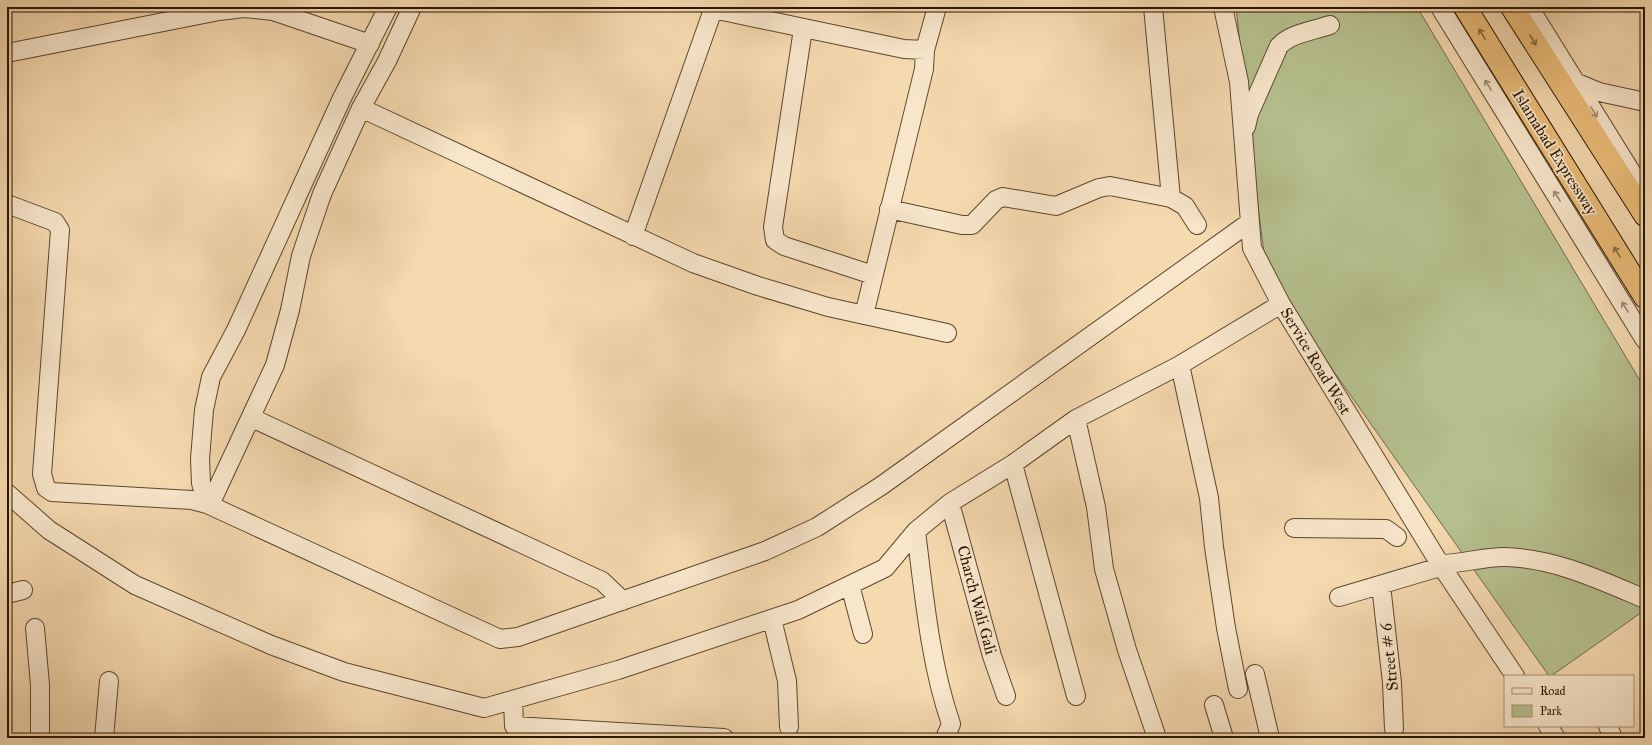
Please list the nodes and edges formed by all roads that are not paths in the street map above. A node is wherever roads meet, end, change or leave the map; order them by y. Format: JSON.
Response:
{"nodes":[{"id":1,"x":388,"y":7,"type":"edge"},
{"id":2,"x":412,"y":7,"type":"edge"},
{"id":3,"x":937,"y":7,"type":"edge"},
{"id":4,"x":1153,"y":7,"type":"edge"},
{"id":5,"x":1223,"y":7,"type":"edge"},
{"id":6,"x":1440,"y":7,"type":"edge"},
{"id":7,"x":1465,"y":7,"type":"edge"},
{"id":8,"x":1512,"y":7,"type":"edge"},
{"id":9,"x":1529,"y":7,"type":"edge"},
{"id":10,"x":713,"y":8,"type":"edge"},
{"id":11,"x":1330,"y":25,"type":"dead end"},
{"id":12,"x":803,"y":29,"type":"junction"},
{"id":13,"x":370,"y":44,"type":"junction"},
{"id":14,"x":925,"y":50,"type":"junction"},
{"id":15,"x":7,"y":53,"type":"edge"},
{"id":16,"x":1575,"y":82,"type":"junction"},
{"id":17,"x":1645,"y":102,"type":"edge"},
{"id":18,"x":361,"y":108,"type":"junction"},
{"id":19,"x":1244,"y":134,"type":"junction"},
{"id":20,"x":1645,"y":194,"type":"edge"},
{"id":21,"x":1171,"y":198,"type":"junction"},
{"id":22,"x":7,"y":204,"type":"edge"},
{"id":23,"x":888,"y":209,"type":"junction"},
{"id":24,"x":1645,"y":215,"type":"edge"},
{"id":25,"x":1250,"y":222,"type":"junction"},
{"id":26,"x":1197,"y":225,"type":"dead end"},
{"id":27,"x":633,"y":236,"type":"junction"},
{"id":28,"x":873,"y":274,"type":"junction"},
{"id":29,"x":1645,"y":297,"type":"edge"},
{"id":30,"x":1281,"y":304,"type":"junction"},
{"id":31,"x":864,"y":314,"type":"junction"},
{"id":32,"x":948,"y":333,"type":"dead end"},
{"id":33,"x":1645,"y":340,"type":"edge"},
{"id":34,"x":1180,"y":365,"type":"junction"},
{"id":35,"x":252,"y":418,"type":"junction"},
{"id":36,"x":1076,"y":419,"type":"junction"},
{"id":37,"x":1013,"y":464,"type":"junction"},
{"id":38,"x":7,"y":493,"type":"edge"},
{"id":39,"x":950,"y":503,"type":"junction"},
{"id":40,"x":207,"y":504,"type":"junction"},
{"id":41,"x":1294,"y":528,"type":"dead end"},
{"id":42,"x":916,"y":531,"type":"junction"},
{"id":43,"x":1397,"y":537,"type":"dead end"},
{"id":44,"x":1442,"y":565,"type":"junction"},
{"id":45,"x":850,"y":585,"type":"junction"},
{"id":46,"x":1380,"y":585,"type":"junction"},
{"id":47,"x":1339,"y":597,"type":"dead end"},
{"id":48,"x":1645,"y":598,"type":"edge"},
{"id":49,"x":622,"y":601,"type":"junction"},
{"id":50,"x":772,"y":619,"type":"junction"},
{"id":51,"x":35,"y":628,"type":"dead end"},
{"id":52,"x":864,"y":634,"type":"dead end"},
{"id":53,"x":1254,"y":674,"type":"dead end"},
{"id":54,"x":1514,"y":675,"type":"edge"},
{"id":55,"x":109,"y":681,"type":"dead end"},
{"id":56,"x":1238,"y":689,"type":"dead end"},
{"id":57,"x":1006,"y":696,"type":"dead end"},
{"id":58,"x":1076,"y":696,"type":"dead end"},
{"id":59,"x":513,"y":700,"type":"junction"},
{"id":60,"x":1214,"y":705,"type":"dead end"},
{"id":61,"x":789,"y":727,"type":"dead end"},
{"id":62,"x":1549,"y":727,"type":"edge"},
{"id":63,"x":1608,"y":727,"type":"edge"},
{"id":64,"x":1394,"y":729,"type":"dead end"},
{"id":65,"x":40,"y":738,"type":"edge"},
{"id":66,"x":104,"y":738,"type":"edge"},
{"id":67,"x":724,"y":738,"type":"edge"},
{"id":68,"x":945,"y":738,"type":"edge"},
{"id":69,"x":1157,"y":738,"type":"edge"},
{"id":70,"x":1224,"y":738,"type":"edge"},
{"id":71,"x":1270,"y":738,"type":"edge"},
{"id":72,"x":1556,"y":738,"type":"edge"},
{"id":73,"x":1613,"y":738,"type":"edge"}],
"edges":[{"from":1,"to":13,"type":"street"},
{"from":2,"to":18,"type":"street"},
{"from":3,"to":14,"type":"street"},
{"from":4,"to":21,"type":"street"},
{"from":5,"to":19,"type":"street","name":"Service Road West"},
{"from":33,"to":6,"type":"street","one_way":true},
{"from":29,"to":7,"type":"highway","name":"Islamabad Expressway","one_way":true},
{"from":8,"to":24,"type":"highway","one_way":true},
{"from":9,"to":16,"type":"street"},
{"from":10,"to":12,"type":"street"},
{"from":10,"to":27,"type":"street"},
{"from":11,"to":19,"type":"street"},
{"from":12,"to":14,"type":"street"},
{"from":12,"to":28,"type":"street"},
{"from":13,"to":15,"type":"street"},
{"from":13,"to":40,"type":"street"},
{"from":14,"to":23,"type":"street"},
{"from":16,"to":17,"type":"street"},
{"from":16,"to":20,"type":"street","one_way":true},
{"from":18,"to":27,"type":"street"},
{"from":18,"to":35,"type":"street"},
{"from":19,"to":25,"type":"street","name":"Service Road West"},
{"from":21,"to":23,"type":"street"},
{"from":21,"to":26,"type":"street"},
{"from":22,"to":40,"type":"street"},
{"from":23,"to":28,"type":"street"},
{"from":25,"to":30,"type":"street","name":"Service Road West"},
{"from":25,"to":49,"type":"street"},
{"from":27,"to":31,"type":"street"},
{"from":28,"to":31,"type":"street"},
{"from":30,"to":34,"type":"street"},
{"from":30,"to":44,"type":"street","name":"Service Road West"},
{"from":31,"to":32,"type":"street"},
{"from":34,"to":36,"type":"street"},
{"from":34,"to":56,"type":"street"},
{"from":35,"to":40,"type":"street"},
{"from":35,"to":49,"type":"street"},
{"from":36,"to":37,"type":"street"},
{"from":36,"to":69,"type":"street"},
{"from":37,"to":39,"type":"street"},
{"from":37,"to":58,"type":"street"},
{"from":38,"to":59,"type":"street"},
{"from":39,"to":42,"type":"street"},
{"from":39,"to":57,"type":"street","name":"Charch Wali Gali"},
{"from":40,"to":49,"type":"street"},
{"from":41,"to":43,"type":"street"},
{"from":42,"to":45,"type":"street"},
{"from":42,"to":68,"type":"street"},
{"from":44,"to":46,"type":"street"},
{"from":44,"to":48,"type":"street"},
{"from":44,"to":54,"type":"street","name":"Service Road West"},
{"from":45,"to":50,"type":"street"},
{"from":45,"to":52,"type":"street"},
{"from":46,"to":47,"type":"street"},
{"from":46,"to":64,"type":"street","name":"Street # 6"},
{"from":50,"to":59,"type":"street"},
{"from":50,"to":61,"type":"street"},
{"from":51,"to":65,"type":"street"},
{"from":53,"to":71,"type":"street"},
{"from":55,"to":66,"type":"street"},
{"from":59,"to":67,"type":"street"},
{"from":60,"to":70,"type":"street"},
{"from":62,"to":72,"type":"street"},
{"from":63,"to":73,"type":"street"}]}
